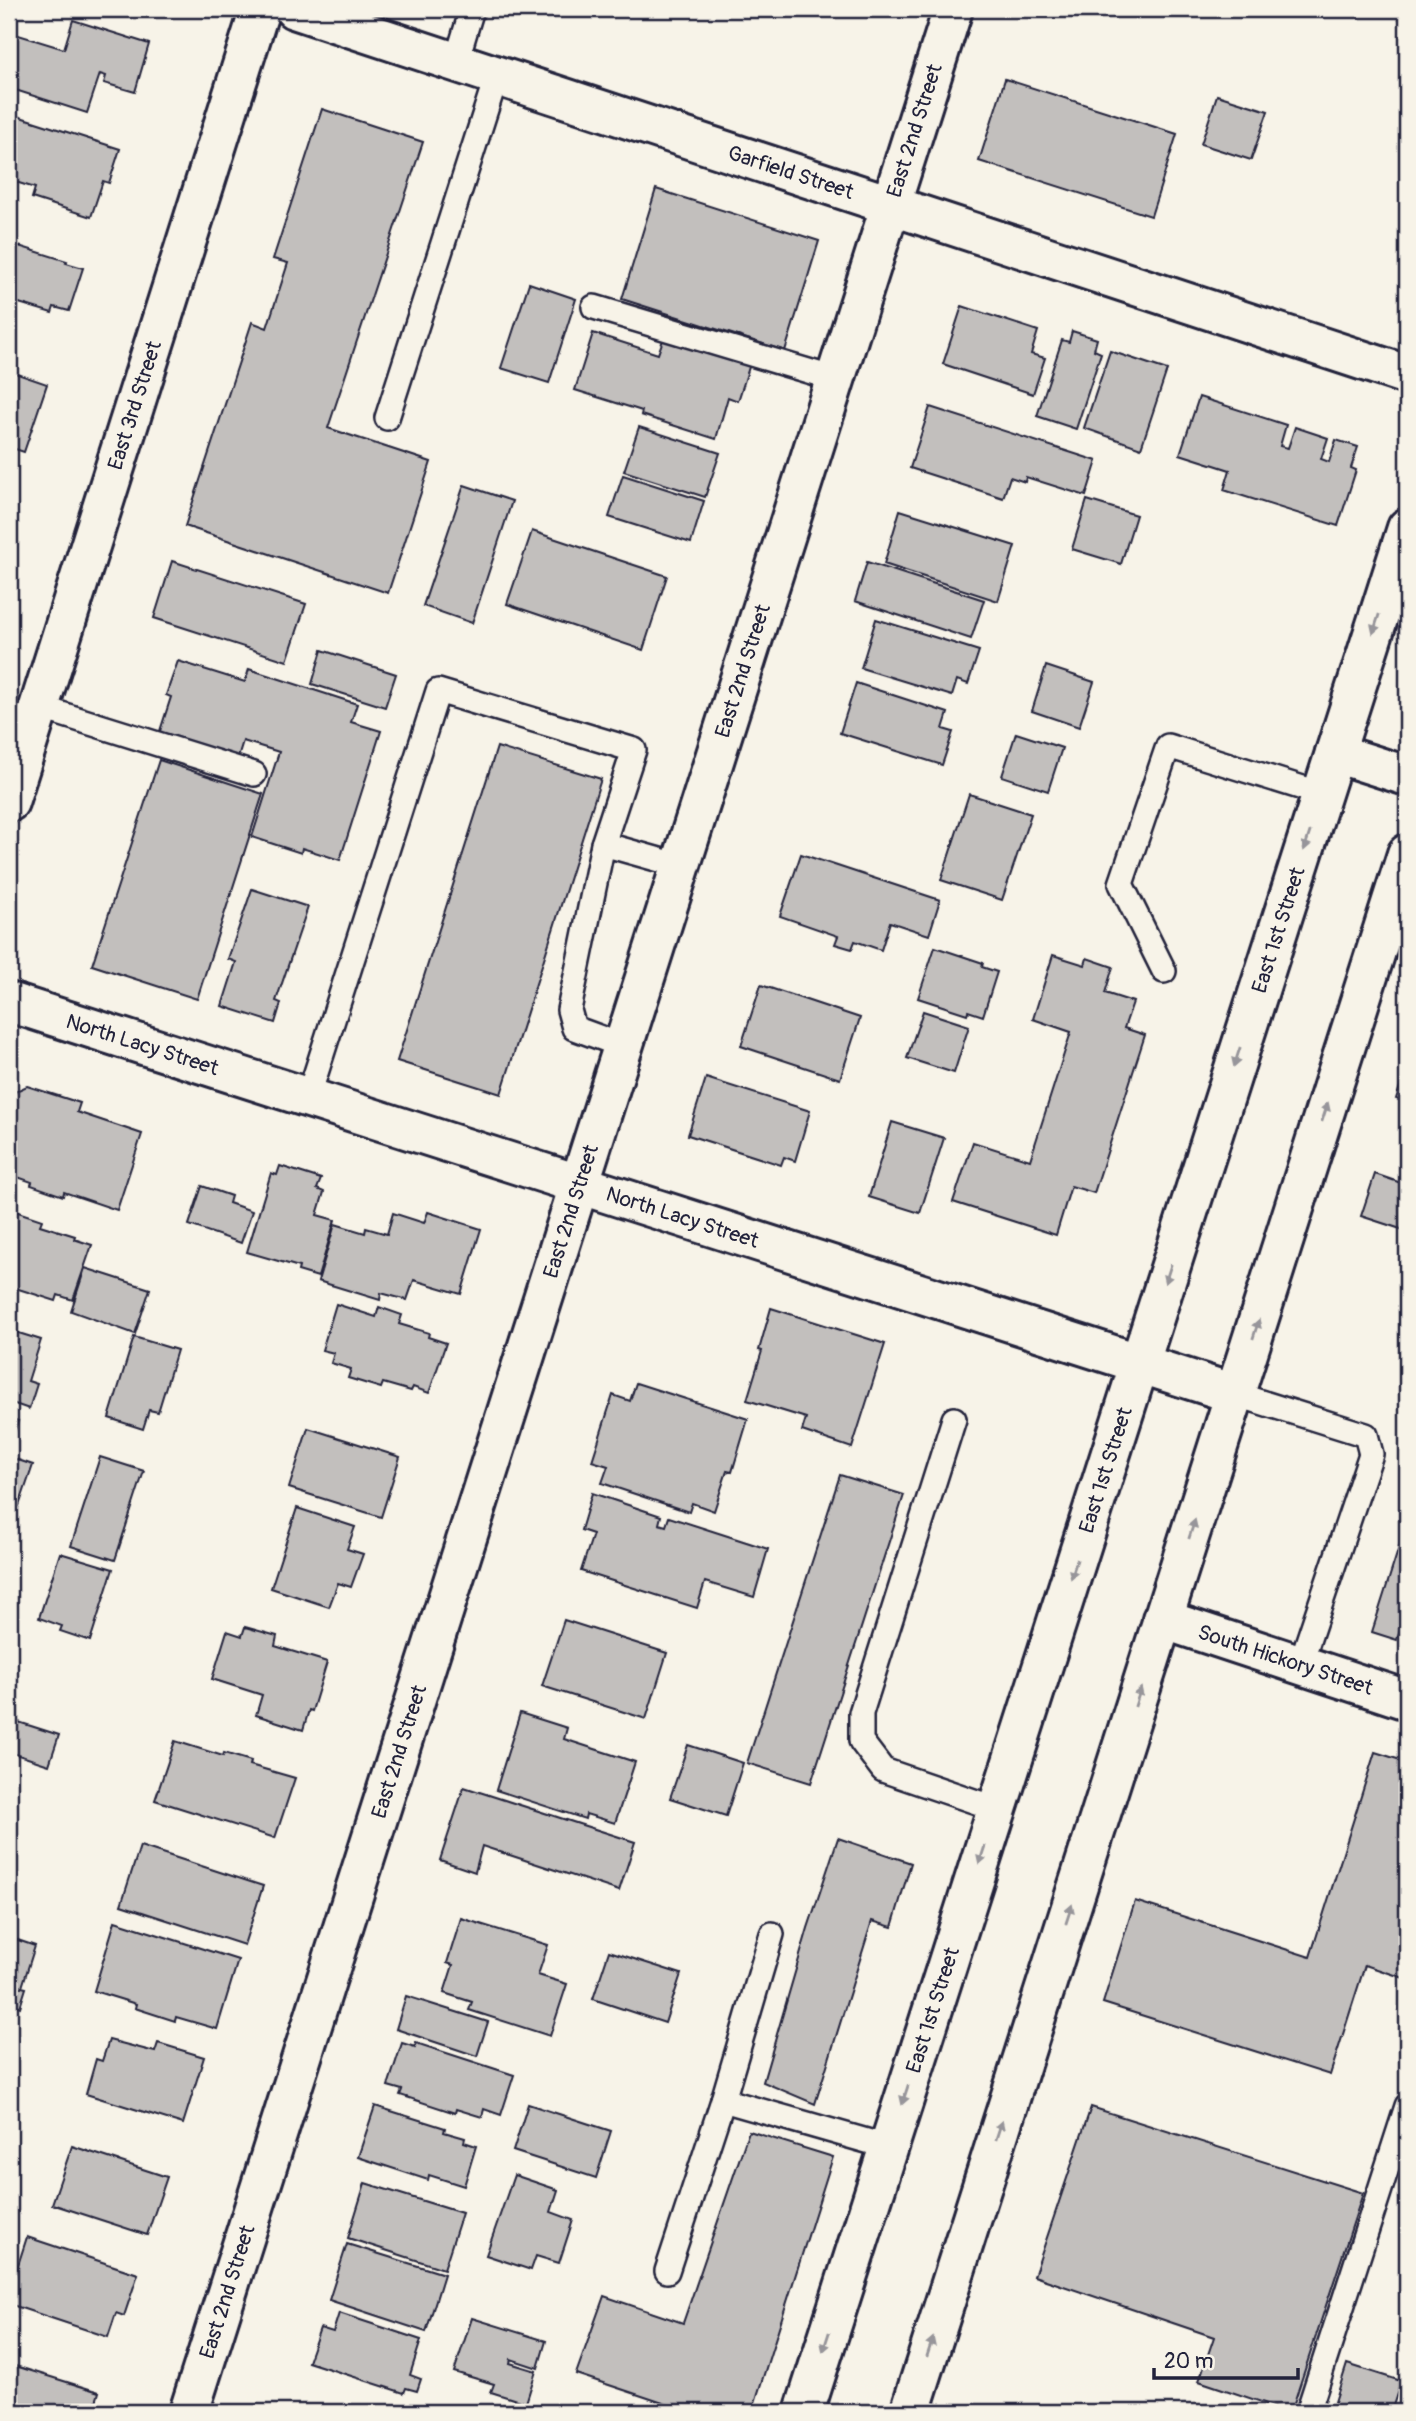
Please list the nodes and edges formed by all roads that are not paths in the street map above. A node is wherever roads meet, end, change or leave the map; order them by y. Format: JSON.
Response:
{"nodes":[{"id":1,"x":260,"y":9,"type":"edge"},
{"id":2,"x":294,"y":9,"type":"edge"},
{"id":3,"x":472,"y":9,"type":"edge"},
{"id":4,"x":953,"y":9,"type":"edge"},
{"id":5,"x":456,"y":62,"type":"junction"},
{"id":6,"x":497,"y":75,"type":"junction"},
{"id":7,"x":891,"y":205,"type":"junction"},
{"id":8,"x":594,"y":307,"type":"dead end"},
{"id":9,"x":1407,"y":375,"type":"edge"},
{"id":10,"x":835,"y":379,"type":"junction"},
{"id":11,"x":387,"y":418,"type":"dead end"},
{"id":12,"x":1407,"y":528,"type":"edge"},
{"id":13,"x":39,"y":707,"type":"junction"},
{"id":14,"x":1335,"y":752,"type":"junction"},
{"id":15,"x":254,"y":774,"type":"dead end"},
{"id":16,"x":1407,"y":776,"type":"edge"},
{"id":17,"x":1322,"y":794,"type":"junction"},
{"id":18,"x":9,"y":802,"type":"edge"},
{"id":19,"x":603,"y":844,"type":"junction"},
{"id":20,"x":1407,"y":854,"type":"edge"},
{"id":21,"x":681,"y":866,"type":"junction"},
{"id":22,"x":1164,"y":971,"type":"dead end"},
{"id":23,"x":9,"y":1002,"type":"edge"},
{"id":24,"x":623,"y":1046,"type":"junction"},
{"id":25,"x":308,"y":1098,"type":"junction"},
{"id":26,"x":580,"y":1185,"type":"junction"},
{"id":27,"x":1139,"y":1363,"type":"junction"},
{"id":28,"x":1235,"y":1394,"type":"junction"},
{"id":29,"x":954,"y":1419,"type":"dead end"},
{"id":30,"x":1163,"y":1619,"type":"junction"},
{"id":31,"x":1300,"y":1665,"type":"junction"},
{"id":32,"x":1407,"y":1700,"type":"edge"},
{"id":33,"x":997,"y":1809,"type":"junction"},
{"id":34,"x":772,"y":1934,"type":"dead end"},
{"id":35,"x":723,"y":2100,"type":"junction"},
{"id":36,"x":1407,"y":2106,"type":"edge"},
{"id":37,"x":888,"y":2147,"type":"junction"},
{"id":38,"x":667,"y":2271,"type":"dead end"},
{"id":39,"x":810,"y":2411,"type":"edge"},
{"id":40,"x":190,"y":2412,"type":"edge"},
{"id":41,"x":910,"y":2412,"type":"edge"},
{"id":42,"x":1308,"y":2412,"type":"edge"}],
"edges":[{"from":1,"to":13,"type":"street","name":"East 3rd Street"},
{"from":2,"to":5,"type":"street","name":"Garfield Street"},
{"from":3,"to":5,"type":"lane"},
{"from":4,"to":7,"type":"street","name":"East 2nd Street"},
{"from":5,"to":6,"type":"street","name":"Garfield Street"},
{"from":6,"to":7,"type":"street","name":"Garfield Street"},
{"from":6,"to":11,"type":"lane"},
{"from":7,"to":9,"type":"street","name":"Garfield Street"},
{"from":7,"to":10,"type":"street","name":"East 2nd Street"},
{"from":8,"to":10,"type":"lane"},
{"from":10,"to":21,"type":"street","name":"East 2nd Street"},
{"from":12,"to":14,"type":"street","name":"East 1st Street","one_way":true},
{"from":13,"to":15,"type":"lane"},
{"from":13,"to":18,"type":"street","name":"East 3rd Street"},
{"from":14,"to":16,"type":"street"},
{"from":14,"to":17,"type":"street","name":"East 1st Street"},
{"from":17,"to":22,"type":"lane"},
{"from":17,"to":27,"type":"street","name":"East 1st Street","one_way":true},
{"from":19,"to":21,"type":"lane"},
{"from":19,"to":24,"type":"lane"},
{"from":19,"to":25,"type":"lane"},
{"from":28,"to":20,"type":"street","one_way":true},
{"from":21,"to":24,"type":"street","name":"East 2nd Street"},
{"from":23,"to":25,"type":"street","name":"North Lacy Street"},
{"from":24,"to":26,"type":"street","name":"East 2nd Street"},
{"from":25,"to":26,"type":"street","name":"North Lacy Street"},
{"from":26,"to":27,"type":"street","name":"North Lacy Street"},
{"from":26,"to":40,"type":"street","name":"East 2nd Street"},
{"from":27,"to":28,"type":"street","name":"North Lacy Street"},
{"from":27,"to":33,"type":"street","name":"East 1st Street","one_way":true},
{"from":30,"to":28,"type":"street","one_way":true},
{"from":28,"to":31,"type":"lane"},
{"from":29,"to":33,"type":"lane"},
{"from":30,"to":31,"type":"street","name":"South Hickory Street"},
{"from":41,"to":30,"type":"street","one_way":true},
{"from":31,"to":32,"type":"street","name":"South Hickory Street"},
{"from":33,"to":37,"type":"street","name":"East 1st Street","one_way":true},
{"from":34,"to":35,"type":"lane"},
{"from":35,"to":37,"type":"lane"},
{"from":35,"to":38,"type":"lane"},
{"from":36,"to":42,"type":"lane"},
{"from":37,"to":39,"type":"street","name":"East 1st Street","one_way":true}]}
